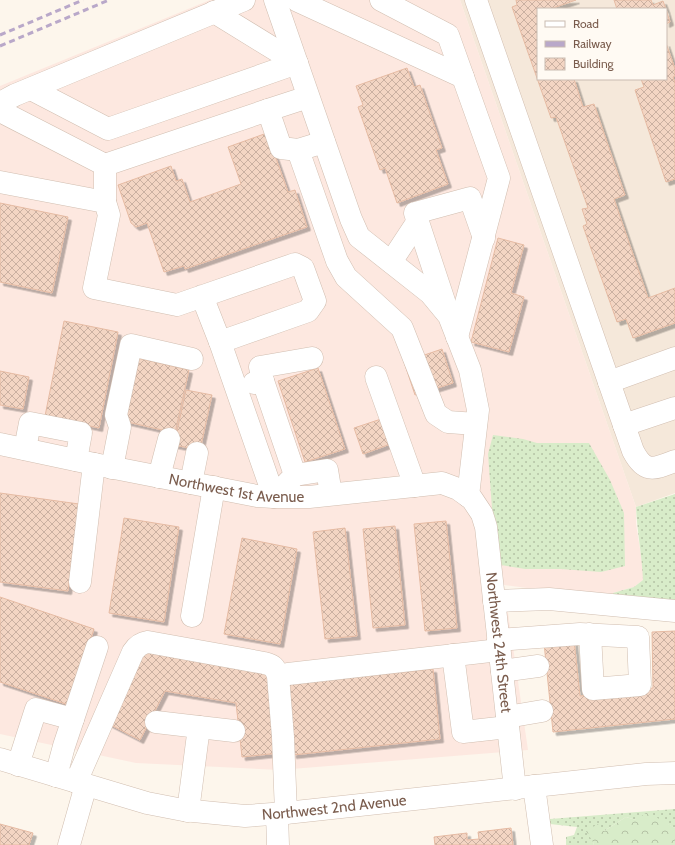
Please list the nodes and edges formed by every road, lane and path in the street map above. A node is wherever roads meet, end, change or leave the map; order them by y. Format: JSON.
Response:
{"nodes":[{"id":1,"x":244,"y":0,"type":"edge"},
{"id":2,"x":275,"y":0,"type":"edge"},
{"id":3,"x":296,"y":0,"type":"edge"},
{"id":4,"x":381,"y":0,"type":"edge"},
{"id":5,"x":476,"y":0,"type":"edge"},
{"id":6,"x":214,"y":12,"type":"junction"},
{"id":7,"x":297,"y":63,"type":"junction"},
{"id":8,"x":463,"y":77,"type":"junction"},
{"id":9,"x":31,"y":89,"type":"junction"},
{"id":10,"x":308,"y":97,"type":"junction"},
{"id":11,"x":0,"y":103,"type":"edge"},
{"id":12,"x":268,"y":110,"type":"junction"},
{"id":13,"x":0,"y":111,"type":"edge"},
{"id":14,"x":324,"y":142,"type":"junction"},
{"id":15,"x":298,"y":150,"type":"junction"},
{"id":16,"x":105,"y":164,"type":"junction"},
{"id":17,"x":0,"y":182,"type":"edge"},
{"id":18,"x":105,"y":202,"type":"junction"},
{"id":19,"x":418,"y":221,"type":"junction"},
{"id":20,"x":484,"y":238,"type":"junction"},
{"id":21,"x":391,"y":262,"type":"junction"},
{"id":22,"x":202,"y":296,"type":"junction"},
{"id":23,"x":449,"y":316,"type":"junction"},
{"id":24,"x":457,"y":337,"type":"junction"},
{"id":25,"x":220,"y":342,"type":"junction"},
{"id":26,"x":312,"y":358,"type":"dead end"},
{"id":27,"x":675,"y":358,"type":"edge"},
{"id":28,"x":192,"y":359,"type":"dead end"},
{"id":29,"x":376,"y":377,"type":"dead end"},
{"id":30,"x":264,"y":381,"type":"junction"},
{"id":31,"x":609,"y":382,"type":"junction"},
{"id":32,"x":236,"y":388,"type":"junction"},
{"id":33,"x":675,"y":408,"type":"edge"},
{"id":34,"x":476,"y":424,"type":"junction"},
{"id":35,"x":624,"y":425,"type":"junction"},
{"id":36,"x":57,"y":429,"type":"junction"},
{"id":37,"x":169,"y":439,"type":"dead end"},
{"id":38,"x":0,"y":444,"type":"edge"},
{"id":39,"x":25,"y":449,"type":"junction"},
{"id":40,"x":198,"y":453,"type":"dead end"},
{"id":41,"x":51,"y":454,"type":"junction"},
{"id":42,"x":675,"y":461,"type":"edge"},
{"id":43,"x":94,"y":464,"type":"junction"},
{"id":44,"x":295,"y":475,"type":"junction"},
{"id":45,"x":159,"y":477,"type":"junction"},
{"id":46,"x":191,"y":483,"type":"junction"},
{"id":47,"x":415,"y":486,"type":"junction"},
{"id":48,"x":214,"y":487,"type":"junction"},
{"id":49,"x":331,"y":494,"type":"junction"},
{"id":50,"x":274,"y":497,"type":"junction"},
{"id":51,"x":470,"y":498,"type":"junction"},
{"id":52,"x":80,"y":582,"type":"dead end"},
{"id":53,"x":494,"y":601,"type":"junction"},
{"id":54,"x":675,"y":611,"type":"edge"},
{"id":55,"x":192,"y":616,"type":"dead end"},
{"id":56,"x":590,"y":634,"type":"dead end"},
{"id":57,"x":97,"y":647,"type":"dead end"},
{"id":58,"x":500,"y":653,"type":"junction"},
{"id":59,"x":453,"y":655,"type":"junction"},
{"id":60,"x":538,"y":666,"type":"dead end"},
{"id":61,"x":288,"y":674,"type":"dead end"},
{"id":62,"x":542,"y":711,"type":"dead end"},
{"id":63,"x":73,"y":719,"type":"junction"},
{"id":64,"x":156,"y":722,"type":"dead end"},
{"id":65,"x":507,"y":722,"type":"junction"},
{"id":66,"x":199,"y":727,"type":"junction"},
{"id":67,"x":234,"y":731,"type":"dead end"},
{"id":68,"x":9,"y":762,"type":"edge"},
{"id":69,"x":675,"y":773,"type":"edge"},
{"id":70,"x":56,"y":776,"type":"junction"},
{"id":71,"x":81,"y":783,"type":"junction"},
{"id":72,"x":524,"y":787,"type":"junction"},
{"id":73,"x":188,"y":811,"type":"junction"},
{"id":74,"x":281,"y":814,"type":"junction"},
{"id":75,"x":69,"y":845,"type":"edge"},
{"id":76,"x":278,"y":845,"type":"edge"},
{"id":77,"x":542,"y":845,"type":"edge"}],
"edges":[{"from":1,"to":6,"type":"street"},
{"from":2,"to":7,"type":"street"},
{"from":3,"to":8,"type":"street"},
{"from":4,"to":8,"type":"street"},
{"from":5,"to":31,"type":"street"},
{"from":6,"to":7,"type":"street"},
{"from":6,"to":9,"type":"street"},
{"from":7,"to":9,"type":"street"},
{"from":7,"to":10,"type":"street"},
{"from":8,"to":20,"type":"street"},
{"from":9,"to":11,"type":"street"},
{"from":10,"to":12,"type":"street"},
{"from":10,"to":14,"type":"street"},
{"from":12,"to":15,"type":"street"},
{"from":12,"to":16,"type":"street"},
{"from":13,"to":16,"type":"street"},
{"from":14,"to":15,"type":"street"},
{"from":14,"to":21,"type":"street"},
{"from":15,"to":34,"type":"street"},
{"from":16,"to":18,"type":"street"},
{"from":17,"to":18,"type":"street"},
{"from":18,"to":22,"type":"street"},
{"from":19,"to":20,"type":"street"},
{"from":19,"to":21,"type":"street"},
{"from":19,"to":23,"type":"street"},
{"from":20,"to":24,"type":"street"},
{"from":21,"to":23,"type":"street"},
{"from":22,"to":25,"type":"street"},
{"from":22,"to":25,"type":"street"},
{"from":23,"to":24,"type":"street"},
{"from":24,"to":34,"type":"street"},
{"from":25,"to":32,"type":"street"},
{"from":26,"to":30,"type":"street"},
{"from":27,"to":31,"type":"street"},
{"from":28,"to":43,"type":"street"},
{"from":29,"to":47,"type":"street"},
{"from":30,"to":32,"type":"street"},
{"from":30,"to":44,"type":"street"},
{"from":31,"to":35,"type":"street"},
{"from":32,"to":50,"type":"street"},
{"from":33,"to":35,"type":"street"},
{"from":34,"to":51,"type":"street"},
{"from":35,"to":42,"type":"street"},
{"from":36,"to":39,"type":"street"},
{"from":36,"to":41,"type":"street"},
{"from":36,"to":43,"type":"street"},
{"from":37,"to":45,"type":"street"},
{"from":38,"to":39,"type":"street","name":"Northwest 1st Avenue"},
{"from":39,"to":41,"type":"street","name":"Northwest 1st Avenue"},
{"from":40,"to":46,"type":"street"},
{"from":41,"to":43,"type":"street","name":"Northwest 1st Avenue"},
{"from":43,"to":45,"type":"street","name":"Northwest 1st Avenue"},
{"from":43,"to":52,"type":"street"},
{"from":44,"to":49,"type":"street"},
{"from":44,"to":50,"type":"street"},
{"from":45,"to":46,"type":"street","name":"Northwest 1st Avenue"},
{"from":46,"to":48,"type":"street","name":"Northwest 1st Avenue"},
{"from":47,"to":49,"type":"street","name":"Northwest 1st Avenue"},
{"from":47,"to":51,"type":"street","name":"Northwest 1st Avenue"},
{"from":48,"to":50,"type":"street","name":"Northwest 1st Avenue"},
{"from":48,"to":55,"type":"street"},
{"from":49,"to":50,"type":"street","name":"Northwest 1st Avenue"},
{"from":51,"to":53,"type":"street","name":"Northwest 24th Street"},
{"from":53,"to":54,"type":"street"},
{"from":53,"to":58,"type":"street","name":"Northwest 24th Street"},
{"from":56,"to":58,"type":"street"},
{"from":57,"to":63,"type":"street"},
{"from":58,"to":59,"type":"street"},
{"from":58,"to":60,"type":"street"},
{"from":58,"to":65,"type":"street","name":"Northwest 24th Street"},
{"from":59,"to":61,"type":"street"},
{"from":59,"to":65,"type":"street"},
{"from":62,"to":65,"type":"street"},
{"from":63,"to":68,"type":"street"},
{"from":63,"to":70,"type":"street"},
{"from":64,"to":66,"type":"street"},
{"from":65,"to":72,"type":"street","name":"Northwest 24th Street"},
{"from":66,"to":67,"type":"street"},
{"from":66,"to":73,"type":"street"},
{"from":68,"to":70,"type":"street","name":"Northwest 2nd Avenue"},
{"from":69,"to":72,"type":"street","name":"Northwest 2nd Avenue"},
{"from":70,"to":71,"type":"street","name":"Northwest 2nd Avenue"},
{"from":71,"to":73,"type":"street","name":"Northwest 2nd Avenue"},
{"from":71,"to":74,"type":"street"},
{"from":71,"to":75,"type":"street"},
{"from":72,"to":74,"type":"street","name":"Northwest 2nd Avenue"},
{"from":72,"to":77,"type":"street","name":"Northwest 24th Street"},
{"from":73,"to":74,"type":"street","name":"Northwest 2nd Avenue"},
{"from":74,"to":76,"type":"street"}]}
